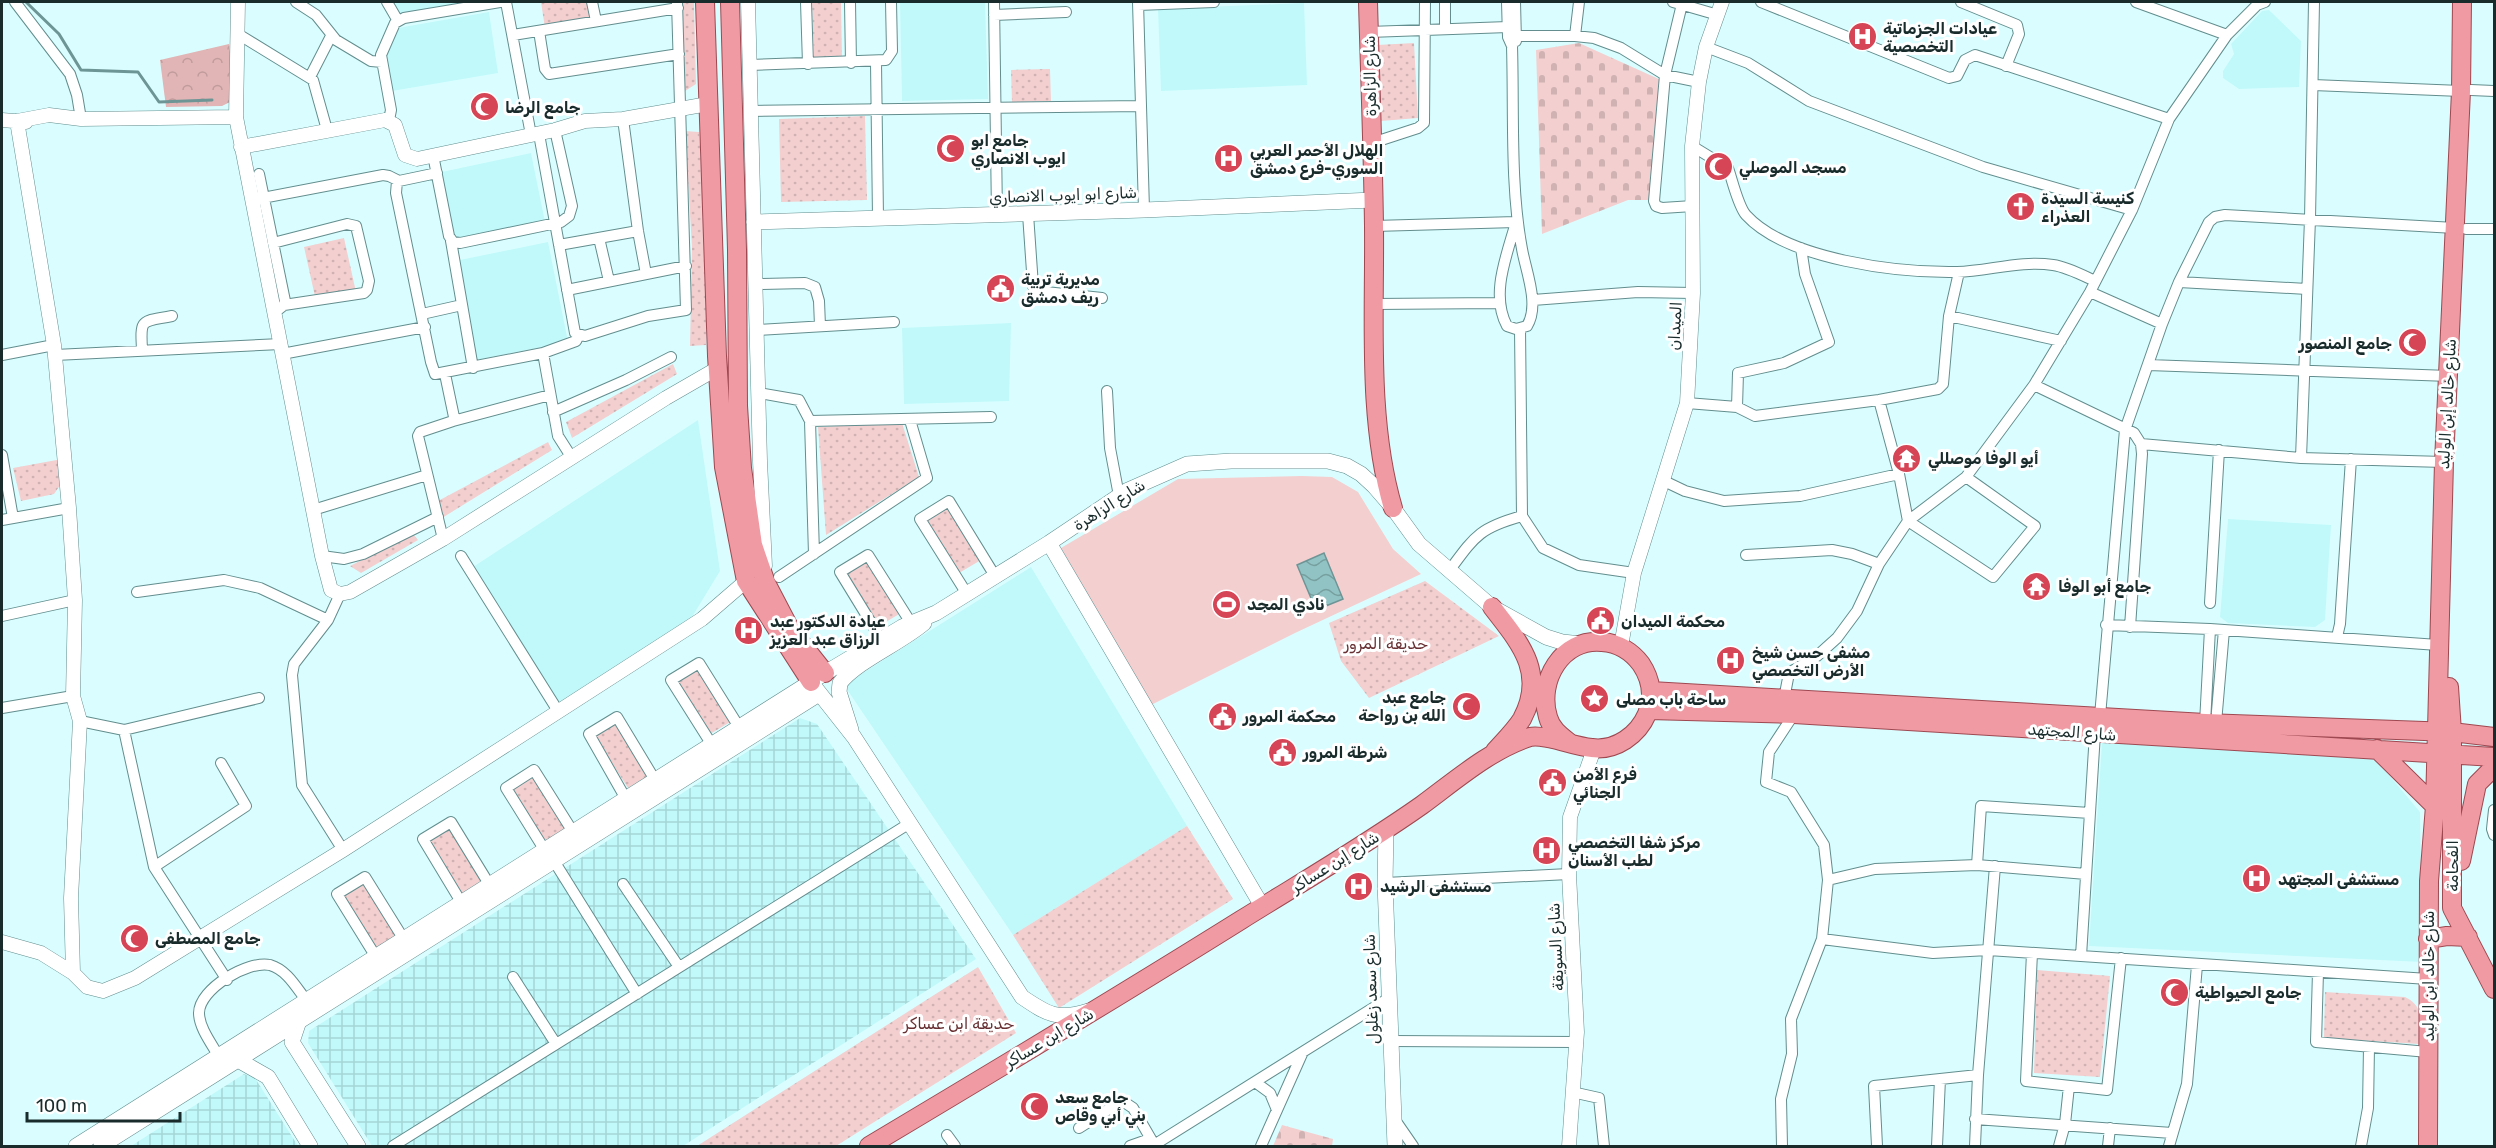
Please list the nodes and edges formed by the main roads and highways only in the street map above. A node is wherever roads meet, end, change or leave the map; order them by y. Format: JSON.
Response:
{"nodes":[{"id":1,"x":705,"y":2,"type":"edge"},
{"id":2,"x":730,"y":2,"type":"edge"},
{"id":3,"x":1368,"y":2,"type":"edge"},
{"id":4,"x":2462,"y":2,"type":"edge"},
{"id":5,"x":2471,"y":2,"type":"edge"},
{"id":6,"x":2466,"y":91,"type":"junction"},
{"id":7,"x":1373,"y":200,"type":"junction"},
{"id":8,"x":754,"y":222,"type":"road end"},
{"id":9,"x":2460,"y":228,"type":"junction"},
{"id":10,"x":1393,"y":508,"type":"junction"},
{"id":11,"x":1049,"y":543,"type":"junction"},
{"id":12,"x":1492,"y":607,"type":"junction"},
{"id":13,"x":936,"y":613,"type":"junction"},
{"id":14,"x":1582,"y":644,"type":"junction"},
{"id":15,"x":818,"y":683,"type":"junction"},
{"id":16,"x":1651,"y":691,"type":"junction"},
{"id":17,"x":1789,"y":707,"type":"junction"},
{"id":18,"x":1649,"y":710,"type":"junction"},
{"id":19,"x":2097,"y":725,"type":"junction"},
{"id":20,"x":2445,"y":732,"type":"junction"},
{"id":21,"x":2494,"y":737,"type":"edge"},
{"id":22,"x":854,"y":738,"type":"junction"},
{"id":23,"x":1570,"y":743,"type":"junction"},
{"id":24,"x":2377,"y":749,"type":"junction"},
{"id":25,"x":2444,"y":753,"type":"junction"},
{"id":26,"x":1492,"y":755,"type":"junction"},
{"id":27,"x":2494,"y":757,"type":"edge"},
{"id":28,"x":2494,"y":769,"type":"edge"},
{"id":29,"x":2435,"y":806,"type":"junction"},
{"id":30,"x":1386,"y":830,"type":"junction"},
{"id":31,"x":549,"y":855,"type":"junction"},
{"id":32,"x":2429,"y":880,"type":"junction"},
{"id":33,"x":2452,"y":901,"type":"junction"},
{"id":34,"x":1262,"y":906,"type":"junction"},
{"id":35,"x":2468,"y":937,"type":"junction"},
{"id":36,"x":2428,"y":939,"type":"junction"},
{"id":37,"x":2494,"y":989,"type":"edge"},
{"id":38,"x":1102,"y":1006,"type":"junction"},
{"id":39,"x":299,"y":1021,"type":"junction"},
{"id":40,"x":238,"y":1060,"type":"junction"},
{"id":41,"x":76,"y":1146,"type":"edge"},
{"id":42,"x":101,"y":1146,"type":"edge"},
{"id":43,"x":310,"y":1146,"type":"edge"},
{"id":44,"x":358,"y":1146,"type":"edge"},
{"id":45,"x":869,"y":1146,"type":"edge"},
{"id":46,"x":889,"y":1146,"type":"edge"},
{"id":47,"x":1395,"y":1146,"type":"edge"},
{"id":48,"x":2428,"y":1146,"type":"edge"}],
"edges":[{"from":1,"to":15,"type":"main road"},
{"from":2,"to":15,"type":"main road"},
{"from":3,"to":7,"type":"main road","name":"شارع الزاهرة"},
{"from":4,"to":6,"type":"main road","name":"شارع خالد إبن الوليد"},
{"from":5,"to":6,"type":"main road","name":"شارع خالد إبن الوليد"},
{"from":6,"to":9,"type":"main road","name":"شارع خالد إبن الوليد"},
{"from":7,"to":8,"type":"main road","name":"شارع ابو ايوب الانصاري"},
{"from":7,"to":10,"type":"main road","name":"شارع الزاهرة"},
{"from":9,"to":20,"type":"main road","name":"شارع خالد إبن الوليد"},
{"from":9,"to":20,"type":"main road","name":"شارع خالد إبن الوليد"},
{"from":10,"to":11,"type":"main road","name":"شارع الزاهرة"},
{"from":10,"to":12,"type":"main road","name":"شارع الزاهرة"},
{"from":11,"to":13,"type":"main road","name":"شارع الزاهرة"},
{"from":11,"to":34,"type":"main road"},
{"from":12,"to":14,"type":"main road","name":"شارع الزاهرة"},
{"from":12,"to":26,"type":"main road"},
{"from":13,"to":15,"type":"main road","name":"شارع الزاهرة"},
{"from":13,"to":22,"type":"main road","name":"شارع الزاهرة"},
{"from":14,"to":16,"type":"main road"},
{"from":14,"to":23,"type":"main road"},
{"from":15,"to":22,"type":"main road"},
{"from":15,"to":31,"type":"main road"},
{"from":15,"to":31,"type":"main road"},
{"from":16,"to":17,"type":"main road","name":"شارع المجتهد"},
{"from":16,"to":18,"type":"main road"},
{"from":17,"to":18,"type":"main road","name":"شارع المجتهد"},
{"from":17,"to":19,"type":"main road","name":"شارع المجتهد"},
{"from":18,"to":23,"type":"main road"},
{"from":19,"to":20,"type":"main road","name":"شارع المجتهد"},
{"from":19,"to":24,"type":"main road","name":"شارع المجتهد"},
{"from":20,"to":21,"type":"main road","name":"شارع المجتهد"},
{"from":20,"to":25,"type":"main road","name":"شارع خالد إبن الوليد"},
{"from":22,"to":38,"type":"main road"},
{"from":23,"to":26,"type":"main road","name":"شارع إبن عساكر"},
{"from":24,"to":25,"type":"main road","name":"شارع المجتهد"},
{"from":24,"to":29,"type":"main road"},
{"from":25,"to":27,"type":"main road","name":"شارع المجتهد"},
{"from":25,"to":29,"type":"main road","name":"شارع خالد إبن الوليد"},
{"from":25,"to":33,"type":"main road","name":"الفحامة"},
{"from":26,"to":30,"type":"main road","name":"شارع إبن عساكر"},
{"from":28,"to":33,"type":"main road"},
{"from":29,"to":32,"type":"main road","name":"شارع خالد ابن الوليد"},
{"from":30,"to":34,"type":"main road","name":"شارع إبن عساكر"},
{"from":30,"to":47,"type":"main road","name":"شارع سعد زغلول"},
{"from":31,"to":39,"type":"main road"},
{"from":31,"to":41,"type":"main road"},
{"from":32,"to":33,"type":"main road"},
{"from":32,"to":36,"type":"main road","name":"شارع خالد ابن الوليد"},
{"from":33,"to":35,"type":"main road","name":"الفحامة"},
{"from":34,"to":38,"type":"main road","name":"شارع إبن عساكر"},
{"from":35,"to":36,"type":"main road"},
{"from":35,"to":37,"type":"main road","name":"الفحامة"},
{"from":36,"to":48,"type":"main road","name":"شارع خالد ابن الوليد"},
{"from":38,"to":45,"type":"main road","name":"شارع ابن عساكر"},
{"from":38,"to":46,"type":"main road","name":"شارع ابن عساكر"},
{"from":39,"to":40,"type":"main road"},
{"from":39,"to":44,"type":"main road"},
{"from":40,"to":42,"type":"main road"},
{"from":40,"to":43,"type":"main road"}]}
